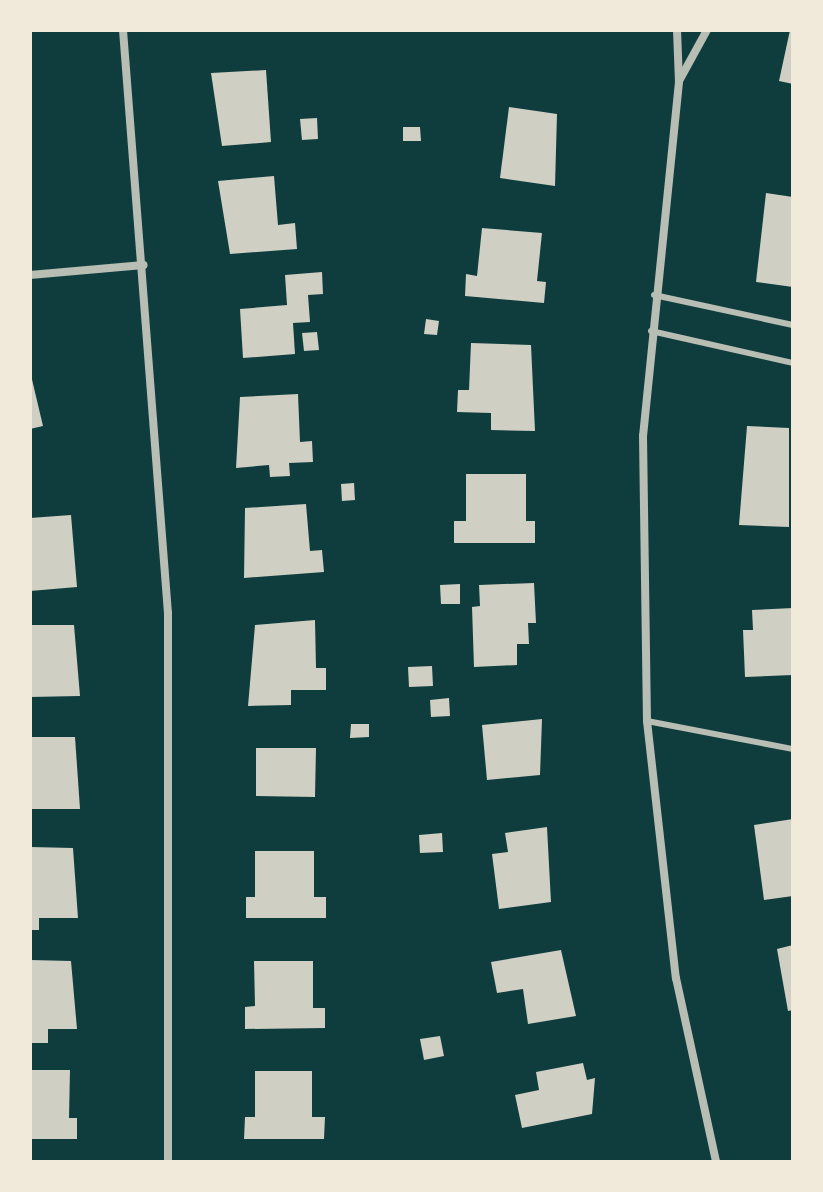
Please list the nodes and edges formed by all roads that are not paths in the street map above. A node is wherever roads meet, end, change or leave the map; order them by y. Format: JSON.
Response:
{"nodes":[{"id":1,"x":123,"y":30,"type":"edge"},
{"id":2,"x":677,"y":30,"type":"edge"},
{"id":3,"x":707,"y":30,"type":"edge"},
{"id":4,"x":679,"y":82,"type":"junction"},
{"id":5,"x":144,"y":265,"type":"junction"},
{"id":6,"x":30,"y":275,"type":"edge"},
{"id":7,"x":654,"y":295,"type":"junction"},
{"id":8,"x":793,"y":325,"type":"edge"},
{"id":9,"x":651,"y":331,"type":"junction"},
{"id":10,"x":793,"y":363,"type":"edge"},
{"id":11,"x":647,"y":721,"type":"junction"},
{"id":12,"x":793,"y":749,"type":"edge"},
{"id":13,"x":168,"y":1162,"type":"edge"},
{"id":14,"x":716,"y":1162,"type":"edge"}],
"edges":[{"from":1,"to":5,"type":"street"},
{"from":2,"to":4,"type":"street"},
{"from":3,"to":4,"type":"street"},
{"from":4,"to":7,"type":"street"},
{"from":5,"to":6,"type":"street"},
{"from":5,"to":13,"type":"street"},
{"from":7,"to":8,"type":"lane"},
{"from":7,"to":9,"type":"street"},
{"from":9,"to":10,"type":"lane"},
{"from":9,"to":11,"type":"street"},
{"from":11,"to":12,"type":"lane"},
{"from":11,"to":14,"type":"street"}]}
